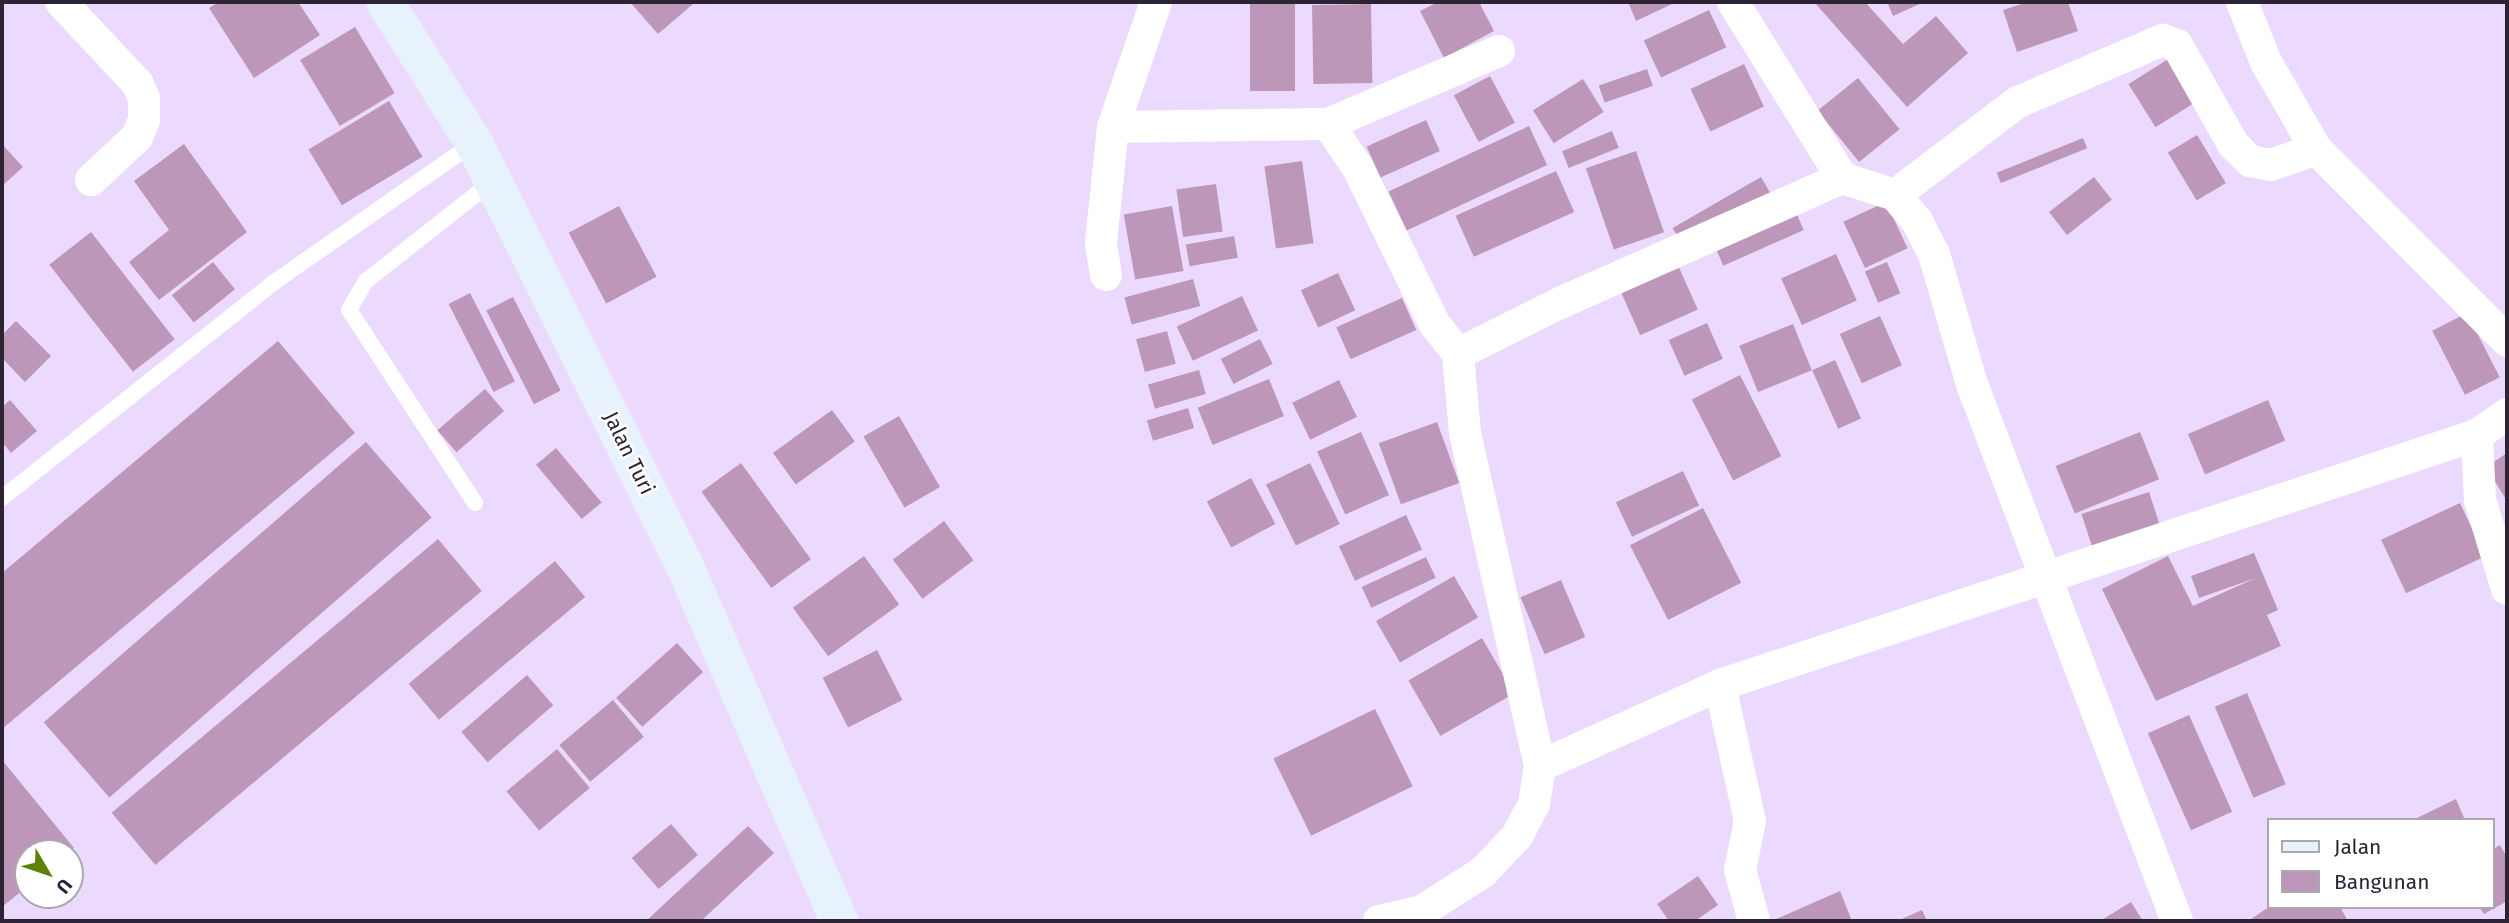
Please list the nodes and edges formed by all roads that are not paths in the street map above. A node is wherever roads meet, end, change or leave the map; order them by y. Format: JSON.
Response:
{"nodes":[{"id":1,"x":61,"y":2,"type":"edge"},
{"id":2,"x":385,"y":2,"type":"edge"},
{"id":3,"x":1156,"y":2,"type":"edge"},
{"id":4,"x":1733,"y":2,"type":"edge"},
{"id":5,"x":2242,"y":2,"type":"edge"},
{"id":6,"x":1499,"y":51,"type":"dead end"},
{"id":7,"x":1328,"y":124,"type":"junction"},
{"id":8,"x":1113,"y":127,"type":"junction"},
{"id":9,"x":474,"y":143,"type":"junction"},
{"id":10,"x":2316,"y":149,"type":"junction"},
{"id":11,"x":1842,"y":178,"type":"junction"},
{"id":12,"x":91,"y":180,"type":"dead end"},
{"id":13,"x":493,"y":181,"type":"junction"},
{"id":14,"x":1895,"y":195,"type":"junction"},
{"id":15,"x":1106,"y":275,"type":"dead end"},
{"id":16,"x":2507,"y":341,"type":"edge"},
{"id":17,"x":1458,"y":354,"type":"junction"},
{"id":18,"x":2507,"y":414,"type":"edge"},
{"id":19,"x":2477,"y":435,"type":"junction"},
{"id":20,"x":2,"y":498,"type":"edge"},
{"id":21,"x":474,"y":503,"type":"dead end"},
{"id":22,"x":2046,"y":577,"type":"junction"},
{"id":23,"x":2507,"y":589,"type":"edge"},
{"id":24,"x":1720,"y":685,"type":"junction"},
{"id":25,"x":1540,"y":766,"type":"junction"},
{"id":26,"x":839,"y":921,"type":"edge"},
{"id":27,"x":1379,"y":921,"type":"edge"},
{"id":28,"x":1754,"y":921,"type":"edge"},
{"id":29,"x":2177,"y":921,"type":"edge"}],
"edges":[{"from":1,"to":12,"type":"street"},
{"from":2,"to":9,"type":"main road","name":"Jalan Turi"},
{"from":3,"to":8,"type":"street"},
{"from":4,"to":11,"type":"street"},
{"from":5,"to":10,"type":"street"},
{"from":6,"to":7,"type":"street"},
{"from":7,"to":8,"type":"street"},
{"from":7,"to":17,"type":"street"},
{"from":8,"to":15,"type":"street"},
{"from":9,"to":13,"type":"main road","name":"Jalan Turi"},
{"from":9,"to":20,"type":"lane"},
{"from":10,"to":14,"type":"street"},
{"from":10,"to":16,"type":"street"},
{"from":11,"to":14,"type":"street"},
{"from":11,"to":17,"type":"street"},
{"from":13,"to":21,"type":"lane"},
{"from":13,"to":26,"type":"main road","name":"Jalan Turi"},
{"from":14,"to":22,"type":"street"},
{"from":17,"to":25,"type":"street"},
{"from":18,"to":19,"type":"street"},
{"from":19,"to":22,"type":"street"},
{"from":19,"to":23,"type":"street"},
{"from":22,"to":24,"type":"street"},
{"from":22,"to":29,"type":"street"},
{"from":24,"to":25,"type":"street"},
{"from":24,"to":28,"type":"street"},
{"from":25,"to":27,"type":"street"}]}
